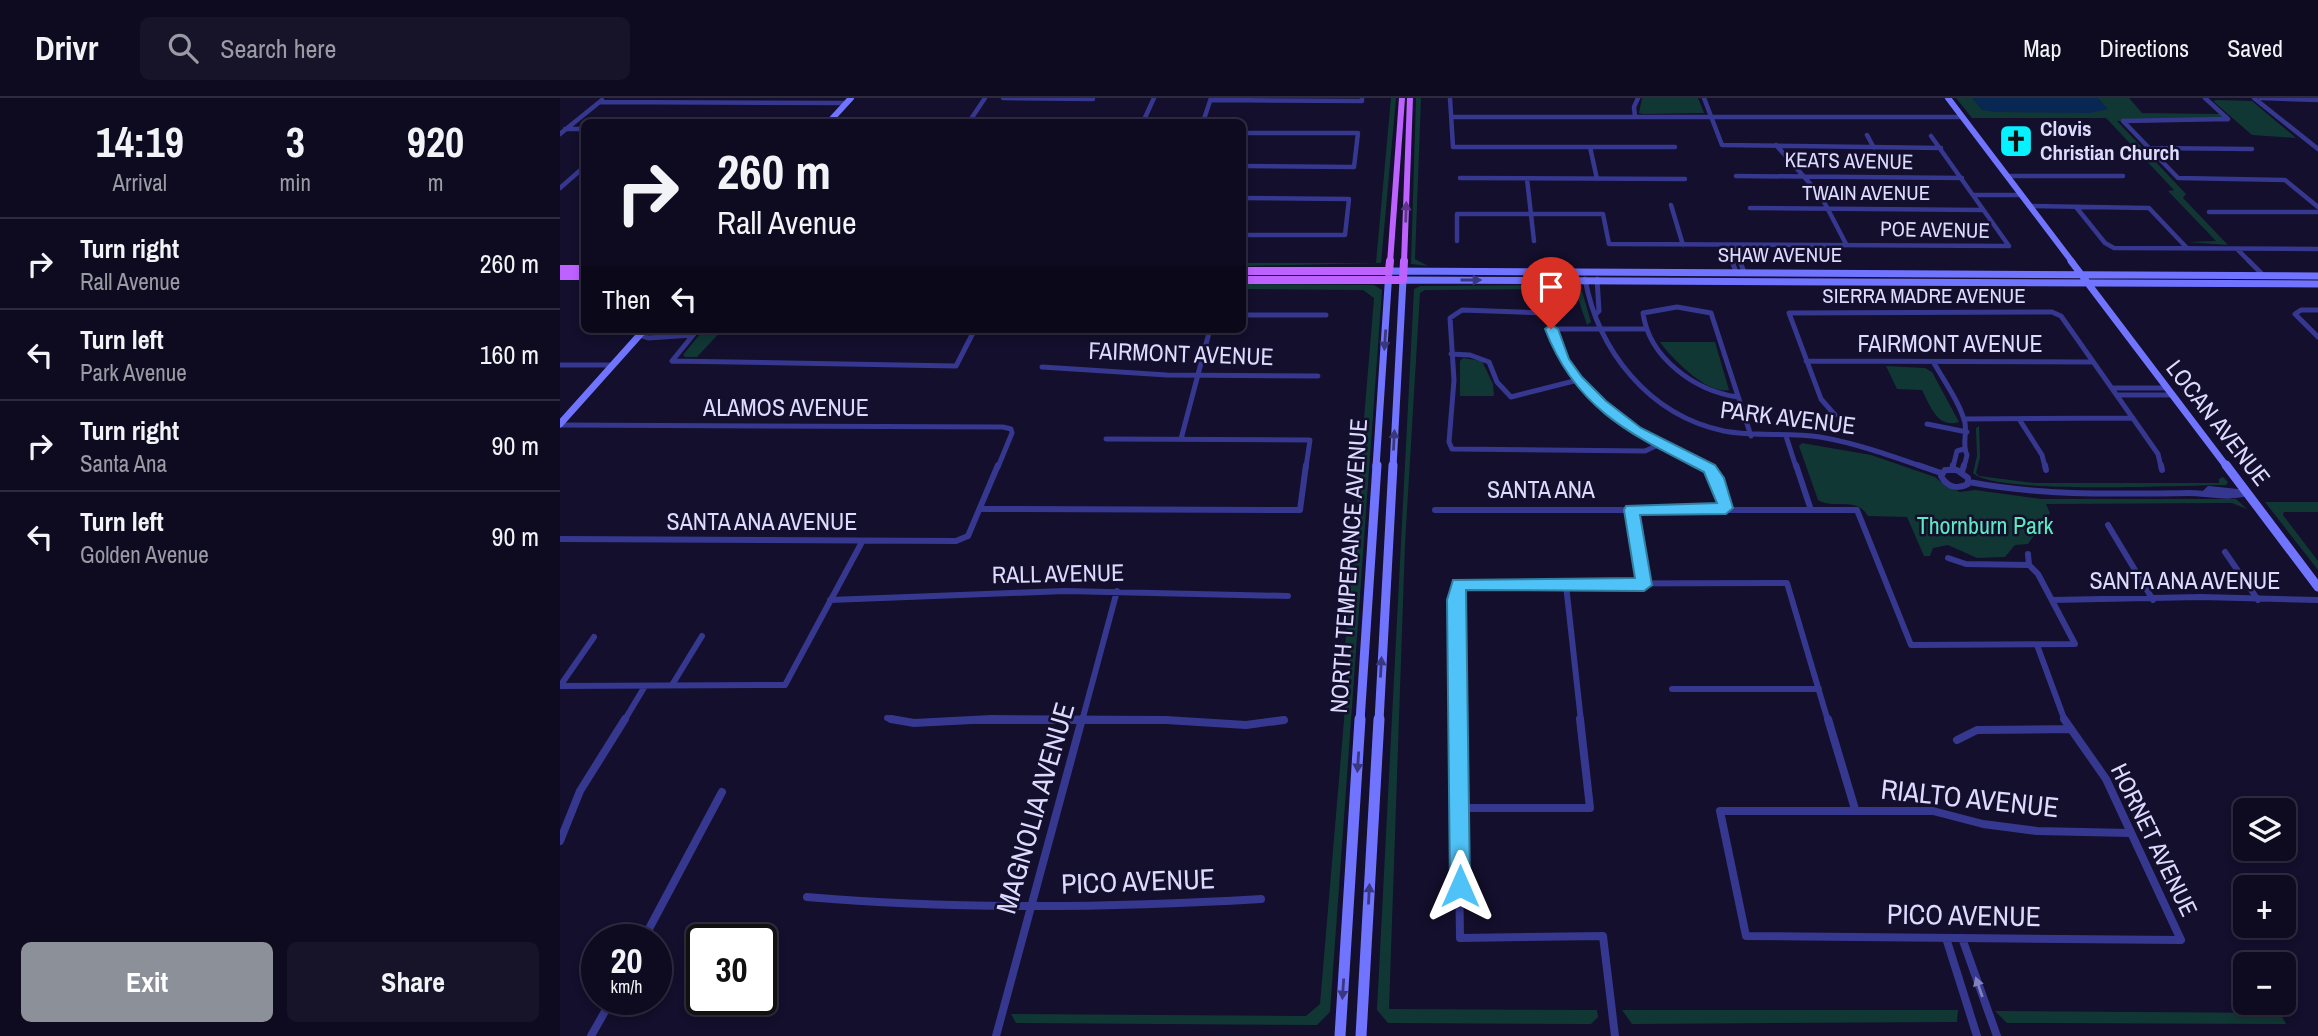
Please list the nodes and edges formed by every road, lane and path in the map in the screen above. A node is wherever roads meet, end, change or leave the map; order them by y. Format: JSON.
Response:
{"nodes":[{"id":1,"x":605,"y":98,"type":"edge"},
{"id":2,"x":665,"y":98,"type":"edge"},
{"id":3,"x":725,"y":98,"type":"edge"},
{"id":4,"x":786,"y":98,"type":"edge"},
{"id":5,"x":985,"y":98,"type":"edge"},
{"id":6,"x":1003,"y":98,"type":"edge"},
{"id":7,"x":1154,"y":98,"type":"edge"},
{"id":8,"x":1402,"y":98,"type":"edge"},
{"id":9,"x":1410,"y":98,"type":"edge"},
{"id":10,"x":1450,"y":98,"type":"edge"},
{"id":11,"x":1638,"y":98,"type":"edge"},
{"id":12,"x":1704,"y":98,"type":"edge"},
{"id":13,"x":1948,"y":98,"type":"edge"},
{"id":14,"x":2205,"y":98,"type":"edge"},
{"id":15,"x":2253,"y":98,"type":"edge"},
{"id":16,"x":2261,"y":98,"type":"edge"},
{"id":17,"x":1093,"y":99,"type":"edge"},
{"id":18,"x":1211,"y":99,"type":"edge"},
{"id":19,"x":1362,"y":99,"type":"edge"},
{"id":20,"x":849,"y":100,"type":"edge"},
{"id":21,"x":2318,"y":100,"type":"edge"},
{"id":22,"x":600,"y":102,"type":"junction"},
{"id":23,"x":660,"y":102,"type":"junction"},
{"id":24,"x":720,"y":103,"type":"junction"},
{"id":25,"x":782,"y":103,"type":"junction"},
{"id":26,"x":1519,"y":111,"type":"dead end"},
{"id":27,"x":1452,"y":117,"type":"junction"},
{"id":28,"x":1520,"y":117,"type":"junction"},
{"id":29,"x":1635,"y":117,"type":"junction"},
{"id":30,"x":1711,"y":117,"type":"junction"},
{"id":31,"x":1961,"y":117,"type":"junction"},
{"id":32,"x":832,"y":119,"type":"edge"},
{"id":33,"x":971,"y":119,"type":"edge"},
{"id":34,"x":1144,"y":119,"type":"edge"},
{"id":35,"x":1204,"y":119,"type":"edge"},
{"id":36,"x":581,"y":129,"type":"edge"},
{"id":37,"x":562,"y":131,"type":"edge"},
{"id":38,"x":1246,"y":133,"type":"edge"},
{"id":39,"x":1867,"y":135,"type":"dead end"},
{"id":40,"x":1931,"y":136,"type":"dead end"},
{"id":41,"x":1776,"y":145,"type":"junction"},
{"id":42,"x":1590,"y":147,"type":"junction"},
{"id":43,"x":1675,"y":147,"type":"dead end"},
{"id":44,"x":1874,"y":148,"type":"junction"},
{"id":45,"x":1941,"y":148,"type":"junction"},
{"id":46,"x":2147,"y":148,"type":"junction"},
{"id":47,"x":2252,"y":149,"type":"dead end"},
{"id":48,"x":2317,"y":149,"type":"edge"},
{"id":49,"x":1246,"y":166,"type":"edge"},
{"id":50,"x":581,"y":170,"type":"edge"},
{"id":51,"x":1735,"y":176,"type":"dead end"},
{"id":52,"x":1803,"y":176,"type":"junction"},
{"id":53,"x":2007,"y":176,"type":"junction"},
{"id":54,"x":2123,"y":176,"type":"dead end"},
{"id":55,"x":1962,"y":177,"type":"junction"},
{"id":56,"x":1460,"y":178,"type":"dead end"},
{"id":57,"x":1527,"y":179,"type":"junction"},
{"id":58,"x":1597,"y":179,"type":"junction"},
{"id":59,"x":1685,"y":179,"type":"dead end"},
{"id":60,"x":560,"y":188,"type":"edge"},
{"id":61,"x":1972,"y":193,"type":"junction"},
{"id":62,"x":2019,"y":193,"type":"junction"},
{"id":63,"x":1246,"y":198,"type":"edge"},
{"id":64,"x":1671,"y":205,"type":"dead end"},
{"id":65,"x":2029,"y":206,"type":"junction"},
{"id":66,"x":2076,"y":207,"type":"junction"},
{"id":67,"x":1750,"y":208,"type":"dead end"},
{"id":68,"x":1828,"y":209,"type":"junction"},
{"id":69,"x":1983,"y":209,"type":"junction"},
{"id":70,"x":2318,"y":209,"type":"edge"},
{"id":71,"x":2208,"y":212,"type":"dead end"},
{"id":72,"x":1530,"y":214,"type":"junction"},
{"id":73,"x":1246,"y":235,"type":"edge"},
{"id":74,"x":1457,"y":241,"type":"dead end"},
{"id":75,"x":1534,"y":241,"type":"dead end"},
{"id":76,"x":1846,"y":244,"type":"junction"},
{"id":77,"x":1683,"y":245,"type":"junction"},
{"id":78,"x":1726,"y":245,"type":"junction"},
{"id":79,"x":1734,"y":245,"type":"junction"},
{"id":80,"x":2188,"y":248,"type":"junction"},
{"id":81,"x":2237,"y":249,"type":"junction"},
{"id":82,"x":2318,"y":249,"type":"edge"},
{"id":83,"x":560,"y":269,"type":"edge"},
{"id":84,"x":581,"y":269,"type":"edge"},
{"id":85,"x":1246,"y":271,"type":"edge"},
{"id":86,"x":1656,"y":272,"type":"junction"},
{"id":87,"x":1740,"y":272,"type":"junction"},
{"id":88,"x":2081,"y":275,"type":"junction"},
{"id":89,"x":560,"y":276,"type":"edge"},
{"id":90,"x":581,"y":276,"type":"edge"},
{"id":91,"x":1389,"y":276,"type":"junction"},
{"id":92,"x":1403,"y":276,"type":"junction"},
{"id":93,"x":2264,"y":276,"type":"junction"},
{"id":94,"x":2318,"y":276,"type":"edge"},
{"id":95,"x":1246,"y":279,"type":"edge"},
{"id":96,"x":1585,"y":279,"type":"junction"},
{"id":97,"x":1597,"y":279,"type":"junction"},
{"id":98,"x":1674,"y":279,"type":"junction"},
{"id":99,"x":2087,"y":283,"type":"junction"},
{"id":100,"x":2191,"y":284,"type":"junction"},
{"id":101,"x":2318,"y":284,"type":"edge"},
{"id":102,"x":2318,"y":310,"type":"edge"},
{"id":103,"x":1596,"y":314,"type":"junction"},
{"id":104,"x":1246,"y":315,"type":"edge"},
{"id":105,"x":1325,"y":315,"type":"dead end"},
{"id":106,"x":1600,"y":328,"type":"junction"},
{"id":107,"x":1551,"y":329,"type":"junction"},
{"id":108,"x":1646,"y":329,"type":"junction"},
{"id":109,"x":641,"y":333,"type":"edge"},
{"id":110,"x":645,"y":333,"type":"edge"},
{"id":111,"x":973,"y":333,"type":"edge"},
{"id":112,"x":1209,"y":333,"type":"edge"},
{"id":113,"x":693,"y":335,"type":"joint"},
{"id":114,"x":2318,"y":337,"type":"edge"},
{"id":115,"x":1451,"y":354,"type":"junction"},
{"id":116,"x":1806,"y":361,"type":"junction"},
{"id":117,"x":2093,"y":362,"type":"junction"},
{"id":118,"x":1934,"y":363,"type":"junction"},
{"id":119,"x":560,"y":365,"type":"edge"},
{"id":120,"x":613,"y":365,"type":"junction"},
{"id":121,"x":1042,"y":367,"type":"dead end"},
{"id":122,"x":1198,"y":375,"type":"junction"},
{"id":123,"x":1318,"y":376,"type":"dead end"},
{"id":124,"x":1578,"y":380,"type":"junction"},
{"id":125,"x":2112,"y":388,"type":"junction"},
{"id":126,"x":2169,"y":392,"type":"junction"},
{"id":127,"x":2117,"y":395,"type":"junction"},
{"id":128,"x":1738,"y":397,"type":"junction"},
{"id":129,"x":1835,"y":415,"type":"dead end"},
{"id":130,"x":2133,"y":418,"type":"junction"},
{"id":131,"x":1964,"y":419,"type":"junction"},
{"id":132,"x":2019,"y":419,"type":"junction"},
{"id":133,"x":560,"y":424,"type":"edge"},
{"id":134,"x":1927,"y":424,"type":"dead end"},
{"id":135,"x":1967,"y":432,"type":"junction"},
{"id":136,"x":1751,"y":436,"type":"junction"},
{"id":137,"x":1786,"y":436,"type":"junction"},
{"id":138,"x":1106,"y":439,"type":"dead end"},
{"id":139,"x":1181,"y":439,"type":"junction"},
{"id":140,"x":1658,"y":445,"type":"junction"},
{"id":141,"x":1964,"y":449,"type":"junction"},
{"id":142,"x":1952,"y":469,"type":"junction"},
{"id":143,"x":2046,"y":470,"type":"dead end"},
{"id":144,"x":2162,"y":470,"type":"dead end"},
{"id":145,"x":1962,"y":472,"type":"junction"},
{"id":146,"x":1941,"y":473,"type":"junction"},
{"id":147,"x":1969,"y":482,"type":"junction"},
{"id":148,"x":2247,"y":493,"type":"junction"},
{"id":149,"x":1726,"y":508,"type":"junction"},
{"id":150,"x":980,"y":509,"type":"junction"},
{"id":151,"x":1435,"y":510,"type":"dead end"},
{"id":152,"x":1631,"y":510,"type":"junction"},
{"id":153,"x":1811,"y":510,"type":"junction"},
{"id":154,"x":2108,"y":525,"type":"dead end"},
{"id":155,"x":560,"y":539,"type":"edge"},
{"id":156,"x":862,"y":542,"type":"junction"},
{"id":157,"x":2225,"y":552,"type":"dead end"},
{"id":158,"x":2028,"y":554,"type":"dead end"},
{"id":159,"x":1948,"y":558,"type":"dead end"},
{"id":160,"x":2029,"y":565,"type":"junction"},
{"id":161,"x":1566,"y":585,"type":"junction"},
{"id":162,"x":1644,"y":585,"type":"junction"},
{"id":163,"x":2318,"y":587,"type":"edge"},
{"id":164,"x":1117,"y":591,"type":"junction"},
{"id":165,"x":1287,"y":596,"type":"dead end"},
{"id":166,"x":830,"y":600,"type":"junction"},
{"id":167,"x":2052,"y":600,"type":"junction"},
{"id":168,"x":2153,"y":600,"type":"junction"},
{"id":169,"x":2258,"y":600,"type":"junction"},
{"id":170,"x":2318,"y":600,"type":"edge"},
{"id":171,"x":702,"y":636,"type":"dead end"},
{"id":172,"x":594,"y":637,"type":"dead end"},
{"id":173,"x":2037,"y":645,"type":"junction"},
{"id":174,"x":672,"y":685,"type":"junction"},
{"id":175,"x":560,"y":686,"type":"edge"},
{"id":176,"x":645,"y":686,"type":"junction"},
{"id":177,"x":1672,"y":689,"type":"dead end"},
{"id":178,"x":1819,"y":689,"type":"junction"},
{"id":179,"x":887,"y":718,"type":"dead end"},
{"id":180,"x":1084,"y":720,"type":"junction"},
{"id":181,"x":1284,"y":720,"type":"dead end"},
{"id":182,"x":2071,"y":729,"type":"junction"},
{"id":183,"x":1957,"y":740,"type":"dead end"},
{"id":184,"x":722,"y":792,"type":"dead end"},
{"id":185,"x":1460,"y":808,"type":"junction"},
{"id":186,"x":1855,"y":809,"type":"junction"},
{"id":187,"x":2130,"y":833,"type":"junction"},
{"id":188,"x":560,"y":841,"type":"edge"},
{"id":189,"x":807,"y":897,"type":"dead end"},
{"id":190,"x":1261,"y":899,"type":"dead end"},
{"id":191,"x":1031,"y":907,"type":"junction"},
{"id":192,"x":652,"y":924,"type":"edge"},
{"id":193,"x":1746,"y":936,"type":"joint"},
{"id":194,"x":1946,"y":937,"type":"junction"},
{"id":195,"x":1962,"y":938,"type":"junction"},
{"id":196,"x":2181,"y":940,"type":"joint"},
{"id":197,"x":603,"y":1015,"type":"edge"},
{"id":198,"x":591,"y":1036,"type":"edge"},
{"id":199,"x":996,"y":1036,"type":"edge"},
{"id":200,"x":1340,"y":1036,"type":"edge"},
{"id":201,"x":1361,"y":1036,"type":"edge"},
{"id":202,"x":1615,"y":1036,"type":"edge"},
{"id":203,"x":1977,"y":1036,"type":"edge"},
{"id":204,"x":1997,"y":1036,"type":"edge"}],
"edges":[{"from":1,"to":22,"type":"street"},
{"from":2,"to":23,"type":"street"},
{"from":3,"to":24,"type":"street"},
{"from":4,"to":25,"type":"street"},
{"from":5,"to":33,"type":"street"},
{"from":6,"to":17,"type":"street"},
{"from":7,"to":34,"type":"street"},
{"from":8,"to":91,"type":"main road","name":"NORTH TEMPERANCE AVENUE"},
{"from":92,"to":9,"type":"main road","name":"NORTH TEMPERANCE AVENUE","one_way":true},
{"from":10,"to":27,"type":"street"},
{"from":11,"to":29,"type":"street"},
{"from":12,"to":30,"type":"street"},
{"from":13,"to":31,"type":"main road","name":"LOCAN AVENUE"},
{"from":14,"to":46,"type":"street"},
{"from":15,"to":48,"type":"street"},
{"from":16,"to":21,"type":"street"},
{"from":18,"to":19,"type":"street"},
{"from":18,"to":35,"type":"street"},
{"from":20,"to":25,"type":"street"},
{"from":20,"to":32,"type":"main road"},
{"from":22,"to":23,"type":"street"},
{"from":22,"to":37,"type":"street"},
{"from":23,"to":24,"type":"street"},
{"from":24,"to":25,"type":"street"},
{"from":26,"to":28,"type":"street"},
{"from":27,"to":28,"type":"street"},
{"from":27,"to":42,"type":"street"},
{"from":28,"to":29,"type":"street"},
{"from":29,"to":30,"type":"street"},
{"from":30,"to":31,"type":"street"},
{"from":30,"to":41,"type":"street"},
{"from":31,"to":53,"type":"main road","name":"LOCAN AVENUE"},
{"from":36,"to":37,"type":"street"},
{"from":38,"to":49,"type":"street"},
{"from":39,"to":44,"type":"street"},
{"from":40,"to":45,"type":"street"},
{"from":41,"to":44,"type":"street"},
{"from":41,"to":52,"type":"street"},
{"from":42,"to":43,"type":"street"},
{"from":42,"to":58,"type":"street"},
{"from":44,"to":45,"type":"street"},
{"from":45,"to":55,"type":"street"},
{"from":46,"to":47,"type":"street"},
{"from":46,"to":70,"type":"street"},
{"from":50,"to":60,"type":"street"},
{"from":51,"to":52,"type":"street","name":"KEATS AVENUE"},
{"from":52,"to":55,"type":"street","name":"KEATS AVENUE"},
{"from":52,"to":68,"type":"street"},
{"from":53,"to":54,"type":"street"},
{"from":53,"to":62,"type":"main road","name":"LOCAN AVENUE"},
{"from":55,"to":61,"type":"street"},
{"from":56,"to":57,"type":"street"},
{"from":57,"to":58,"type":"street"},
{"from":57,"to":72,"type":"street"},
{"from":58,"to":59,"type":"street"},
{"from":61,"to":62,"type":"street"},
{"from":61,"to":69,"type":"street"},
{"from":62,"to":65,"type":"main road","name":"LOCAN AVENUE"},
{"from":63,"to":73,"type":"street"},
{"from":64,"to":77,"type":"street"},
{"from":65,"to":66,"type":"street"},
{"from":65,"to":88,"type":"main road","name":"LOCAN AVENUE"},
{"from":66,"to":80,"type":"street"},
{"from":66,"to":80,"type":"street"},
{"from":67,"to":68,"type":"street","name":"TWAIN AVENUE"},
{"from":68,"to":69,"type":"street","name":"TWAIN AVENUE"},
{"from":68,"to":76,"type":"street"},
{"from":69,"to":76,"type":"street","name":"POE AVENUE"},
{"from":70,"to":71,"type":"street"},
{"from":72,"to":74,"type":"street"},
{"from":72,"to":75,"type":"street"},
{"from":72,"to":77,"type":"street","name":"POE AVENUE"},
{"from":76,"to":79,"type":"street","name":"POE AVENUE"},
{"from":77,"to":78,"type":"street","name":"POE AVENUE"},
{"from":78,"to":79,"type":"street","name":"POE AVENUE"},
{"from":78,"to":87,"type":"street"},
{"from":79,"to":87,"type":"street"},
{"from":80,"to":81,"type":"street"},
{"from":81,"to":82,"type":"street"},
{"from":81,"to":93,"type":"street"},
{"from":83,"to":84,"type":"main road"},
{"from":85,"to":91,"type":"main road","name":"SHAW AVENUE"},
{"from":86,"to":87,"type":"main road","name":"SHAW AVENUE"},
{"from":86,"to":92,"type":"main road","name":"SHAW AVENUE"},
{"from":86,"to":96,"type":"main road"},
{"from":87,"to":88,"type":"main road","name":"SHAW AVENUE"},
{"from":87,"to":98,"type":"main road"},
{"from":88,"to":93,"type":"main road","name":"SHAW AVENUE"},
{"from":88,"to":99,"type":"main road","name":"LOCAN AVENUE"},
{"from":89,"to":90,"type":"main road"},
{"from":91,"to":92,"type":"main road","name":"SHAW AVENUE"},
{"from":91,"to":95,"type":"main road","name":"SHAW AVENUE"},
{"from":91,"to":200,"type":"main road","name":"NORTH TEMPERANCE AVENUE","one_way":true},
{"from":92,"to":96,"type":"main road","name":"SHAW AVENUE","one_way":true},
{"from":201,"to":92,"type":"main road","name":"NORTH TEMPERANCE AVENUE","one_way":true},
{"from":93,"to":94,"type":"main road","name":"SHAW AVENUE"},
{"from":93,"to":100,"type":"main road"},
{"from":96,"to":97,"type":"main road","name":"SHAW AVENUE"},
{"from":96,"to":103,"type":"street","name":"PARK AVENUE"},
{"from":97,"to":98,"type":"main road","name":"SHAW AVENUE"},
{"from":97,"to":103,"type":"street","name":"PARK AVENUE"},
{"from":98,"to":99,"type":"main road","name":"SHAW AVENUE"},
{"from":99,"to":100,"type":"main road","name":"SHAW AVENUE"},
{"from":99,"to":126,"type":"main road","name":"LOCAN AVENUE"},
{"from":100,"to":101,"type":"main road","name":"SHAW AVENUE"},
{"from":102,"to":114,"type":"street"},
{"from":103,"to":106,"type":"street","name":"PARK AVENUE"},
{"from":104,"to":105,"type":"street"},
{"from":106,"to":107,"type":"street"},
{"from":106,"to":108,"type":"street"},
{"from":106,"to":136,"type":"street","name":"PARK AVENUE"},
{"from":107,"to":115,"type":"street"},
{"from":107,"to":124,"type":"street"},
{"from":108,"to":128,"type":"street"},
{"from":108,"to":128,"type":"street"},
{"from":109,"to":120,"type":"main road"},
{"from":110,"to":113,"type":"street"},
{"from":111,"to":113,"type":"street"},
{"from":112,"to":122,"type":"street"},
{"from":115,"to":124,"type":"street"},
{"from":115,"to":140,"type":"street"},
{"from":116,"to":117,"type":"street","name":"SIERRA MADRE AVENUE"},
{"from":116,"to":118,"type":"street","name":"FAIRMONT AVENUE"},
{"from":116,"to":129,"type":"street"},
{"from":117,"to":118,"type":"street","name":"FAIRMONT AVENUE"},
{"from":117,"to":125,"type":"street"},
{"from":118,"to":131,"type":"street"},
{"from":119,"to":120,"type":"street"},
{"from":120,"to":133,"type":"main road"},
{"from":121,"to":122,"type":"street","name":"FAIRMONT AVENUE"},
{"from":122,"to":123,"type":"street","name":"FAIRMONT AVENUE"},
{"from":122,"to":139,"type":"street"},
{"from":124,"to":140,"type":"street"},
{"from":125,"to":126,"type":"street"},
{"from":125,"to":127,"type":"street"},
{"from":126,"to":127,"type":"street"},
{"from":126,"to":148,"type":"main road","name":"LOCAN AVENUE"},
{"from":127,"to":130,"type":"street"},
{"from":128,"to":136,"type":"street"},
{"from":130,"to":132,"type":"street"},
{"from":130,"to":144,"type":"street"},
{"from":131,"to":132,"type":"street"},
{"from":131,"to":135,"type":"street"},
{"from":132,"to":143,"type":"street"},
{"from":133,"to":150,"type":"street","name":"ALAMOS AVENUE"},
{"from":134,"to":135,"type":"street"},
{"from":135,"to":141,"type":"street"},
{"from":136,"to":137,"type":"street","name":"PARK AVENUE"},
{"from":137,"to":146,"type":"street","name":"PARK AVENUE"},
{"from":137,"to":153,"type":"street"},
{"from":138,"to":139,"type":"street"},
{"from":139,"to":150,"type":"street"},
{"from":140,"to":149,"type":"street"},
{"from":141,"to":142,"type":"street"},
{"from":141,"to":145,"type":"street"},
{"from":142,"to":145,"type":"street"},
{"from":142,"to":146,"type":"street"},
{"from":145,"to":147,"type":"street"},
{"from":146,"to":147,"type":"street","name":"PARK AVENUE"},
{"from":147,"to":148,"type":"street"},
{"from":148,"to":163,"type":"main road","name":"LOCAN AVENUE"},
{"from":149,"to":152,"type":"street","name":"SANTA ANA"},
{"from":149,"to":153,"type":"street","name":"SANTA ANA"},
{"from":150,"to":156,"type":"street","name":"SANTA ANA AVENUE"},
{"from":151,"to":152,"type":"street","name":"SANTA ANA"},
{"from":152,"to":162,"type":"street"},
{"from":153,"to":173,"type":"street","name":"SANTA ANA"},
{"from":154,"to":168,"type":"street"},
{"from":155,"to":156,"type":"street","name":"SANTA ANA AVENUE"},
{"from":156,"to":166,"type":"street"},
{"from":157,"to":169,"type":"street"},
{"from":158,"to":160,"type":"street"},
{"from":159,"to":160,"type":"street"},
{"from":160,"to":167,"type":"street"},
{"from":161,"to":162,"type":"street"},
{"from":161,"to":185,"type":"street"},
{"from":161,"to":185,"type":"street"},
{"from":162,"to":178,"type":"street"},
{"from":164,"to":165,"type":"street","name":"RALL AVENUE"},
{"from":164,"to":166,"type":"street","name":"RALL AVENUE"},
{"from":164,"to":180,"type":"street","name":"MAGNOLIA AVENUE"},
{"from":166,"to":174,"type":"street"},
{"from":167,"to":168,"type":"street","name":"SANTA ANA AVENUE"},
{"from":167,"to":173,"type":"street"},
{"from":168,"to":169,"type":"street","name":"SANTA ANA AVENUE"},
{"from":169,"to":170,"type":"street","name":"SANTA ANA AVENUE"},
{"from":171,"to":174,"type":"street"},
{"from":172,"to":175,"type":"street"},
{"from":173,"to":182,"type":"street","name":"HORNET AVENUE"},
{"from":174,"to":176,"type":"street"},
{"from":175,"to":176,"type":"street"},
{"from":176,"to":188,"type":"street"},
{"from":177,"to":178,"type":"street"},
{"from":178,"to":186,"type":"street"},
{"from":179,"to":180,"type":"street"},
{"from":180,"to":181,"type":"street"},
{"from":180,"to":191,"type":"street","name":"MAGNOLIA AVENUE"},
{"from":182,"to":183,"type":"street"},
{"from":182,"to":187,"type":"street","name":"HORNET AVENUE"},
{"from":184,"to":192,"type":"street"},
{"from":185,"to":202,"type":"street"},
{"from":186,"to":187,"type":"street","name":"RIALTO AVENUE"},
{"from":186,"to":193,"type":"street","name":"RIALTO AVENUE"},
{"from":187,"to":196,"type":"street","name":"HORNET AVENUE"},
{"from":189,"to":191,"type":"street","name":"PICO AVENUE"},
{"from":190,"to":191,"type":"street","name":"PICO AVENUE"},
{"from":191,"to":199,"type":"street","name":"MAGNOLIA AVENUE"},
{"from":193,"to":194,"type":"street","name":"PICO AVENUE"},
{"from":194,"to":195,"type":"street","name":"PICO AVENUE"},
{"from":194,"to":203,"type":"street"},
{"from":195,"to":196,"type":"street","name":"PICO AVENUE"},
{"from":204,"to":195,"type":"street","one_way":true},
{"from":197,"to":198,"type":"street"}]}
